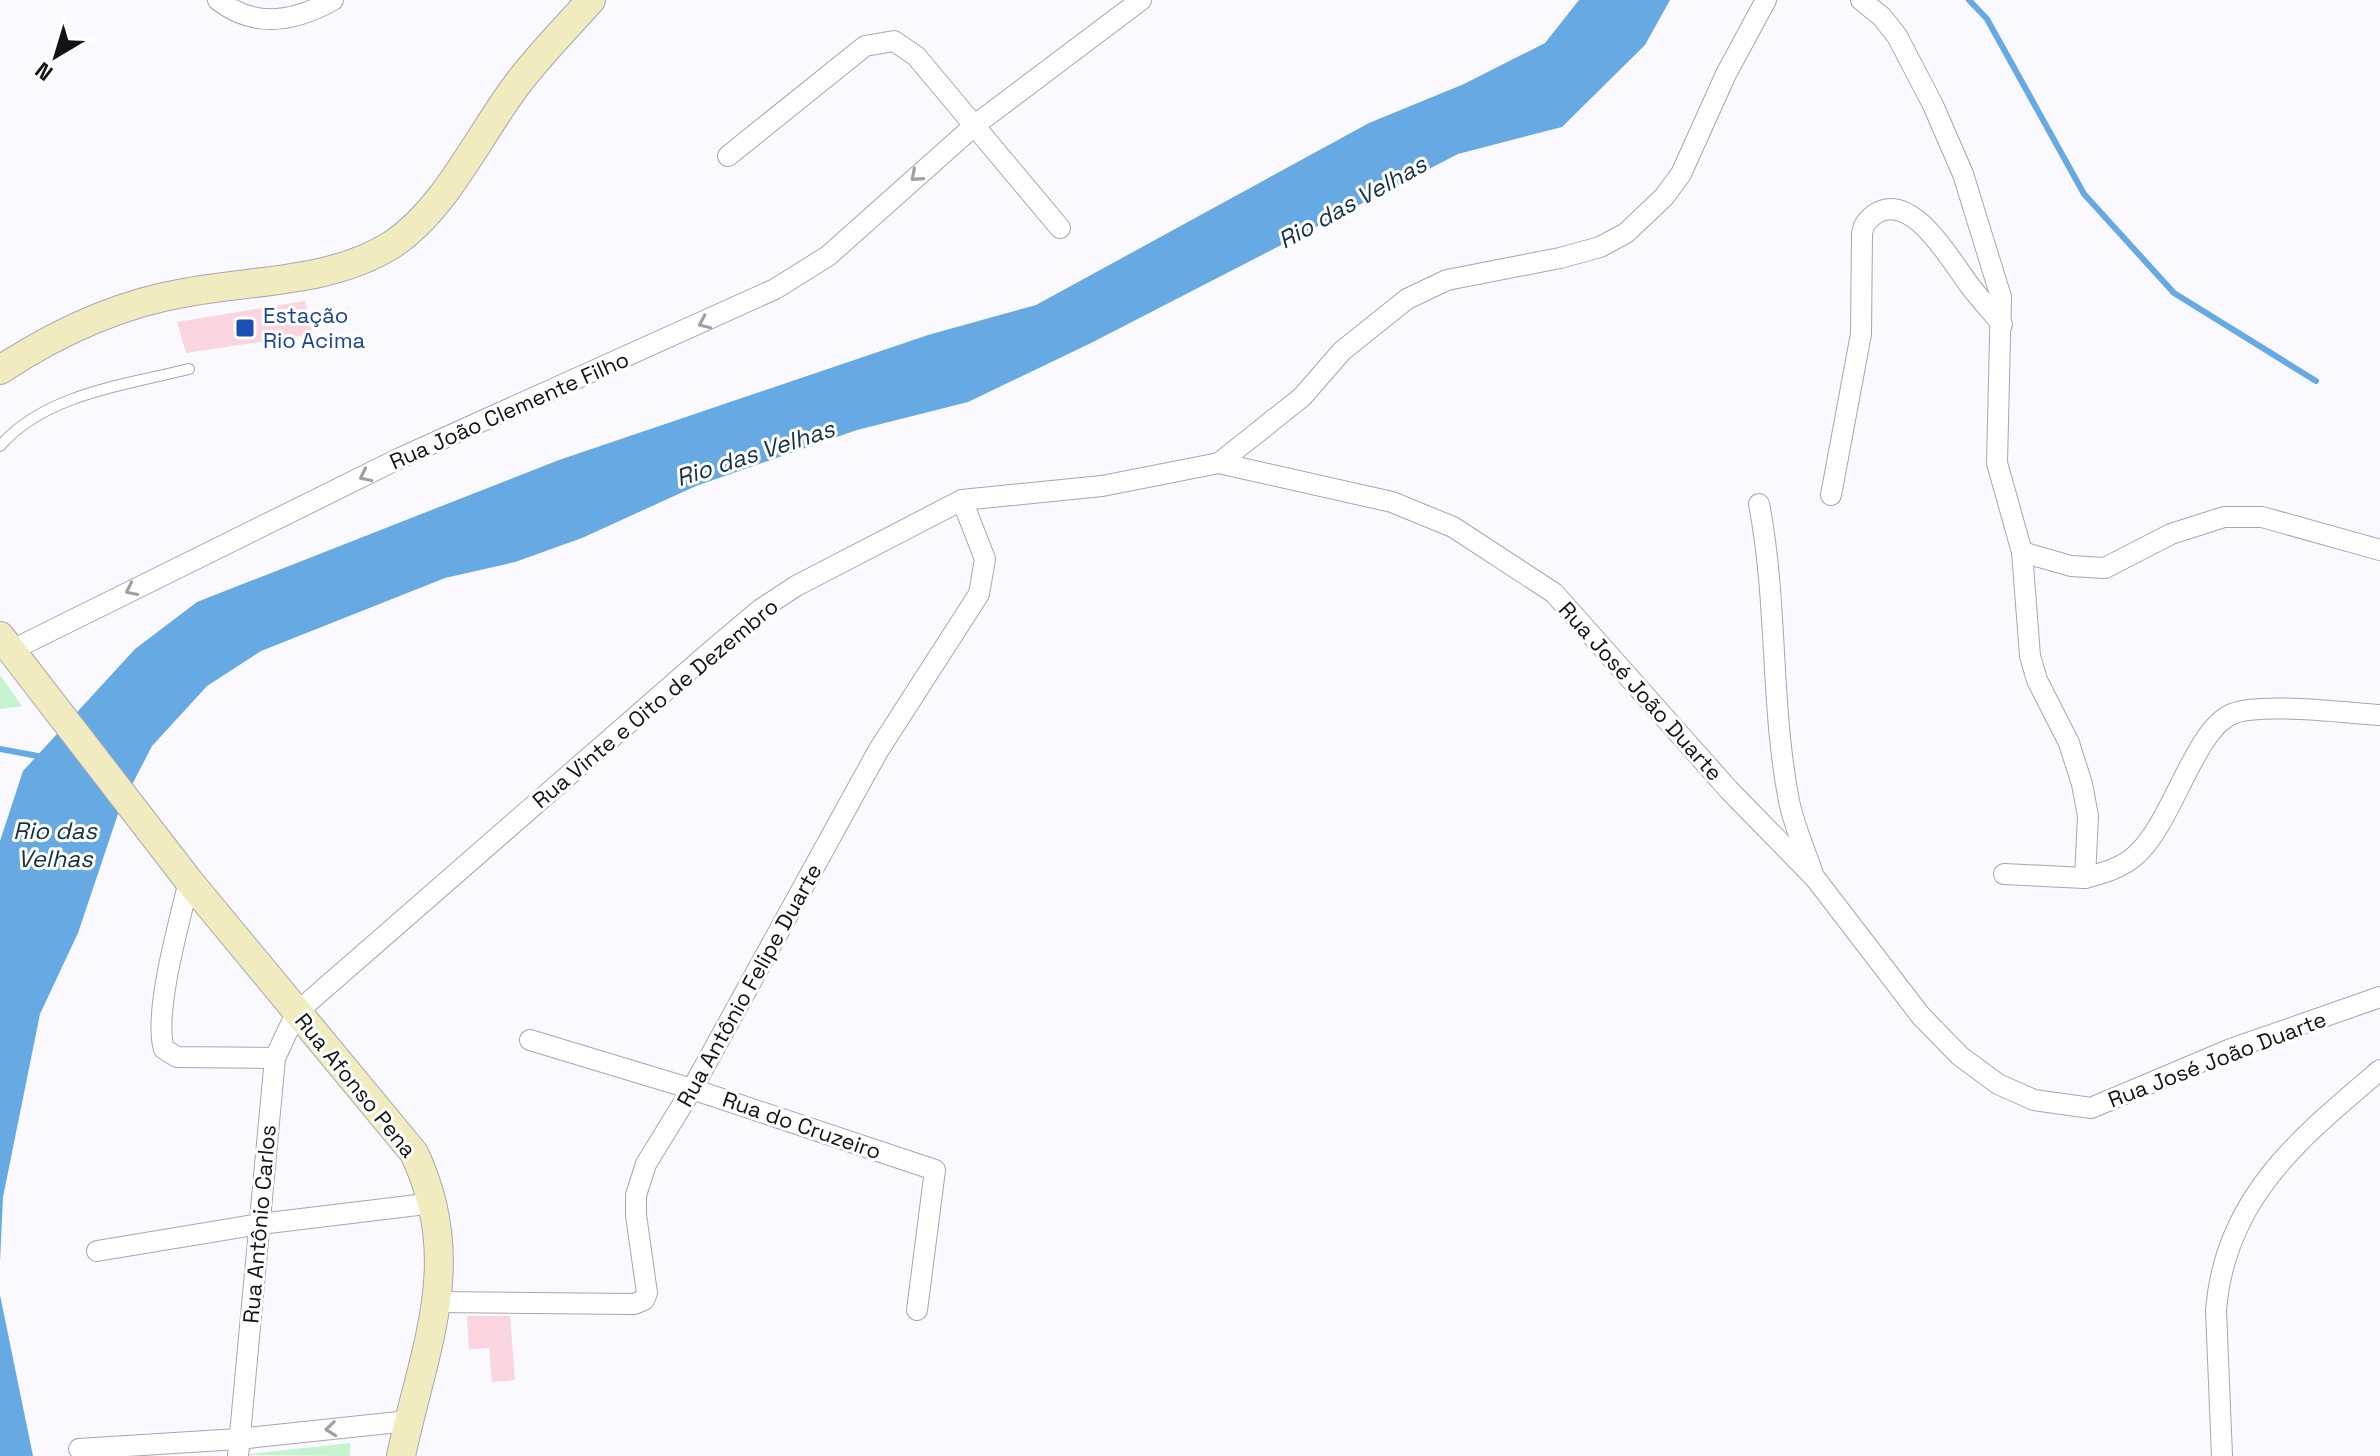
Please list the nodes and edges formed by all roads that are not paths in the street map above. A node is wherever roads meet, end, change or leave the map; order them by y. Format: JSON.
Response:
{"nodes":[{"id":1,"x":218,"y":0,"type":"edge"},
{"id":2,"x":333,"y":0,"type":"edge"},
{"id":3,"x":591,"y":0,"type":"edge"},
{"id":4,"x":1141,"y":0,"type":"edge"},
{"id":5,"x":1766,"y":0,"type":"edge"},
{"id":6,"x":1861,"y":0,"type":"edge"},
{"id":7,"x":975,"y":125,"type":"junction"},
{"id":8,"x":728,"y":156,"type":"dead end"},
{"id":9,"x":1060,"y":228,"type":"dead end"},
{"id":10,"x":2002,"y":324,"type":"junction"},
{"id":11,"x":189,"y":369,"type":"dead end"},
{"id":12,"x":0,"y":370,"type":"edge"},
{"id":13,"x":15,"y":428,"type":"junction"},
{"id":14,"x":0,"y":431,"type":"edge"},
{"id":15,"x":0,"y":446,"type":"edge"},
{"id":16,"x":1219,"y":463,"type":"junction"},
{"id":17,"x":1831,"y":495,"type":"dead end"},
{"id":18,"x":962,"y":500,"type":"junction"},
{"id":19,"x":1759,"y":504,"type":"dead end"},
{"id":20,"x":2380,"y":550,"type":"edge"},
{"id":21,"x":2022,"y":552,"type":"junction"},
{"id":22,"x":6,"y":643,"type":"edge"},
{"id":23,"x":2380,"y":715,"type":"edge"},
{"id":24,"x":2004,"y":874,"type":"dead end"},
{"id":25,"x":1815,"y":878,"type":"junction"},
{"id":26,"x":2085,"y":878,"type":"junction"},
{"id":27,"x":189,"y":881,"type":"junction"},
{"id":28,"x":2380,"y":997,"type":"edge"},
{"id":29,"x":296,"y":1013,"type":"junction"},
{"id":30,"x":530,"y":1040,"type":"dead end"},
{"id":31,"x":275,"y":1058,"type":"junction"},
{"id":32,"x":2380,"y":1070,"type":"edge"},
{"id":33,"x":692,"y":1089,"type":"junction"},
{"id":34,"x":434,"y":1203,"type":"junction"},
{"id":35,"x":260,"y":1224,"type":"junction"},
{"id":36,"x":97,"y":1251,"type":"dead end"},
{"id":37,"x":438,"y":1302,"type":"junction"},
{"id":38,"x":917,"y":1310,"type":"dead end"},
{"id":39,"x":408,"y":1421,"type":"junction"},
{"id":40,"x":238,"y":1448,"type":"edge"},
{"id":41,"x":79,"y":1449,"type":"dead end"},
{"id":42,"x":401,"y":1456,"type":"edge"},
{"id":43,"x":2222,"y":1456,"type":"edge"}],
"edges":[{"from":1,"to":2,"type":"street"},
{"from":3,"to":12,"type":"main road"},
{"from":4,"to":7,"type":"street","name":"Rua João Clemente Filho"},
{"from":5,"to":16,"type":"street","name":"Rua Vinte e Oito de Dezembro"},
{"from":6,"to":10,"type":"street"},
{"from":7,"to":8,"type":"street"},
{"from":7,"to":9,"type":"street"},
{"from":7,"to":22,"type":"street","name":"Rua João Clemente Filho","one_way":true},
{"from":10,"to":17,"type":"street"},
{"from":10,"to":21,"type":"street"},
{"from":11,"to":13,"type":"lane"},
{"from":13,"to":14,"type":"lane"},
{"from":13,"to":15,"type":"lane"},
{"from":16,"to":18,"type":"street","name":"Rua Vinte e Oito de Dezembro"},
{"from":16,"to":25,"type":"street","name":"Rua José João Duarte"},
{"from":18,"to":29,"type":"street","name":"Rua Vinte e Oito de Dezembro"},
{"from":18,"to":33,"type":"street","name":"Rua Antônio Felipe Duarte"},
{"from":19,"to":25,"type":"street","name":"Rua José João Duarte"},
{"from":20,"to":21,"type":"street"},
{"from":21,"to":26,"type":"street"},
{"from":22,"to":27,"type":"main road","name":"Rua Afonso Pena"},
{"from":23,"to":26,"type":"street"},
{"from":24,"to":26,"type":"street"},
{"from":25,"to":28,"type":"street","name":"Rua José João Duarte"},
{"from":27,"to":29,"type":"main road","name":"Rua Afonso Pena"},
{"from":27,"to":31,"type":"street"},
{"from":29,"to":31,"type":"street","name":"Rua Antônio Carlos"},
{"from":29,"to":34,"type":"main road","name":"Rua Afonso Pena"},
{"from":30,"to":33,"type":"street","name":"Rua do Cruzeiro"},
{"from":31,"to":35,"type":"street","name":"Rua Antônio Carlos"},
{"from":32,"to":43,"type":"street"},
{"from":33,"to":37,"type":"street","name":"Rua Antônio Felipe Duarte"},
{"from":33,"to":38,"type":"street","name":"Rua do Cruzeiro"},
{"from":34,"to":35,"type":"street"},
{"from":34,"to":37,"type":"main road","name":"Rua Afonso Pena"},
{"from":35,"to":36,"type":"street"},
{"from":35,"to":40,"type":"street","name":"Rua Antônio Carlos"},
{"from":37,"to":39,"type":"main road","name":"Rua Afonso Pena"},
{"from":39,"to":40,"type":"street","one_way":true},
{"from":39,"to":42,"type":"main road","name":"Rua Afonso Pena"},
{"from":40,"to":41,"type":"street"}]}
